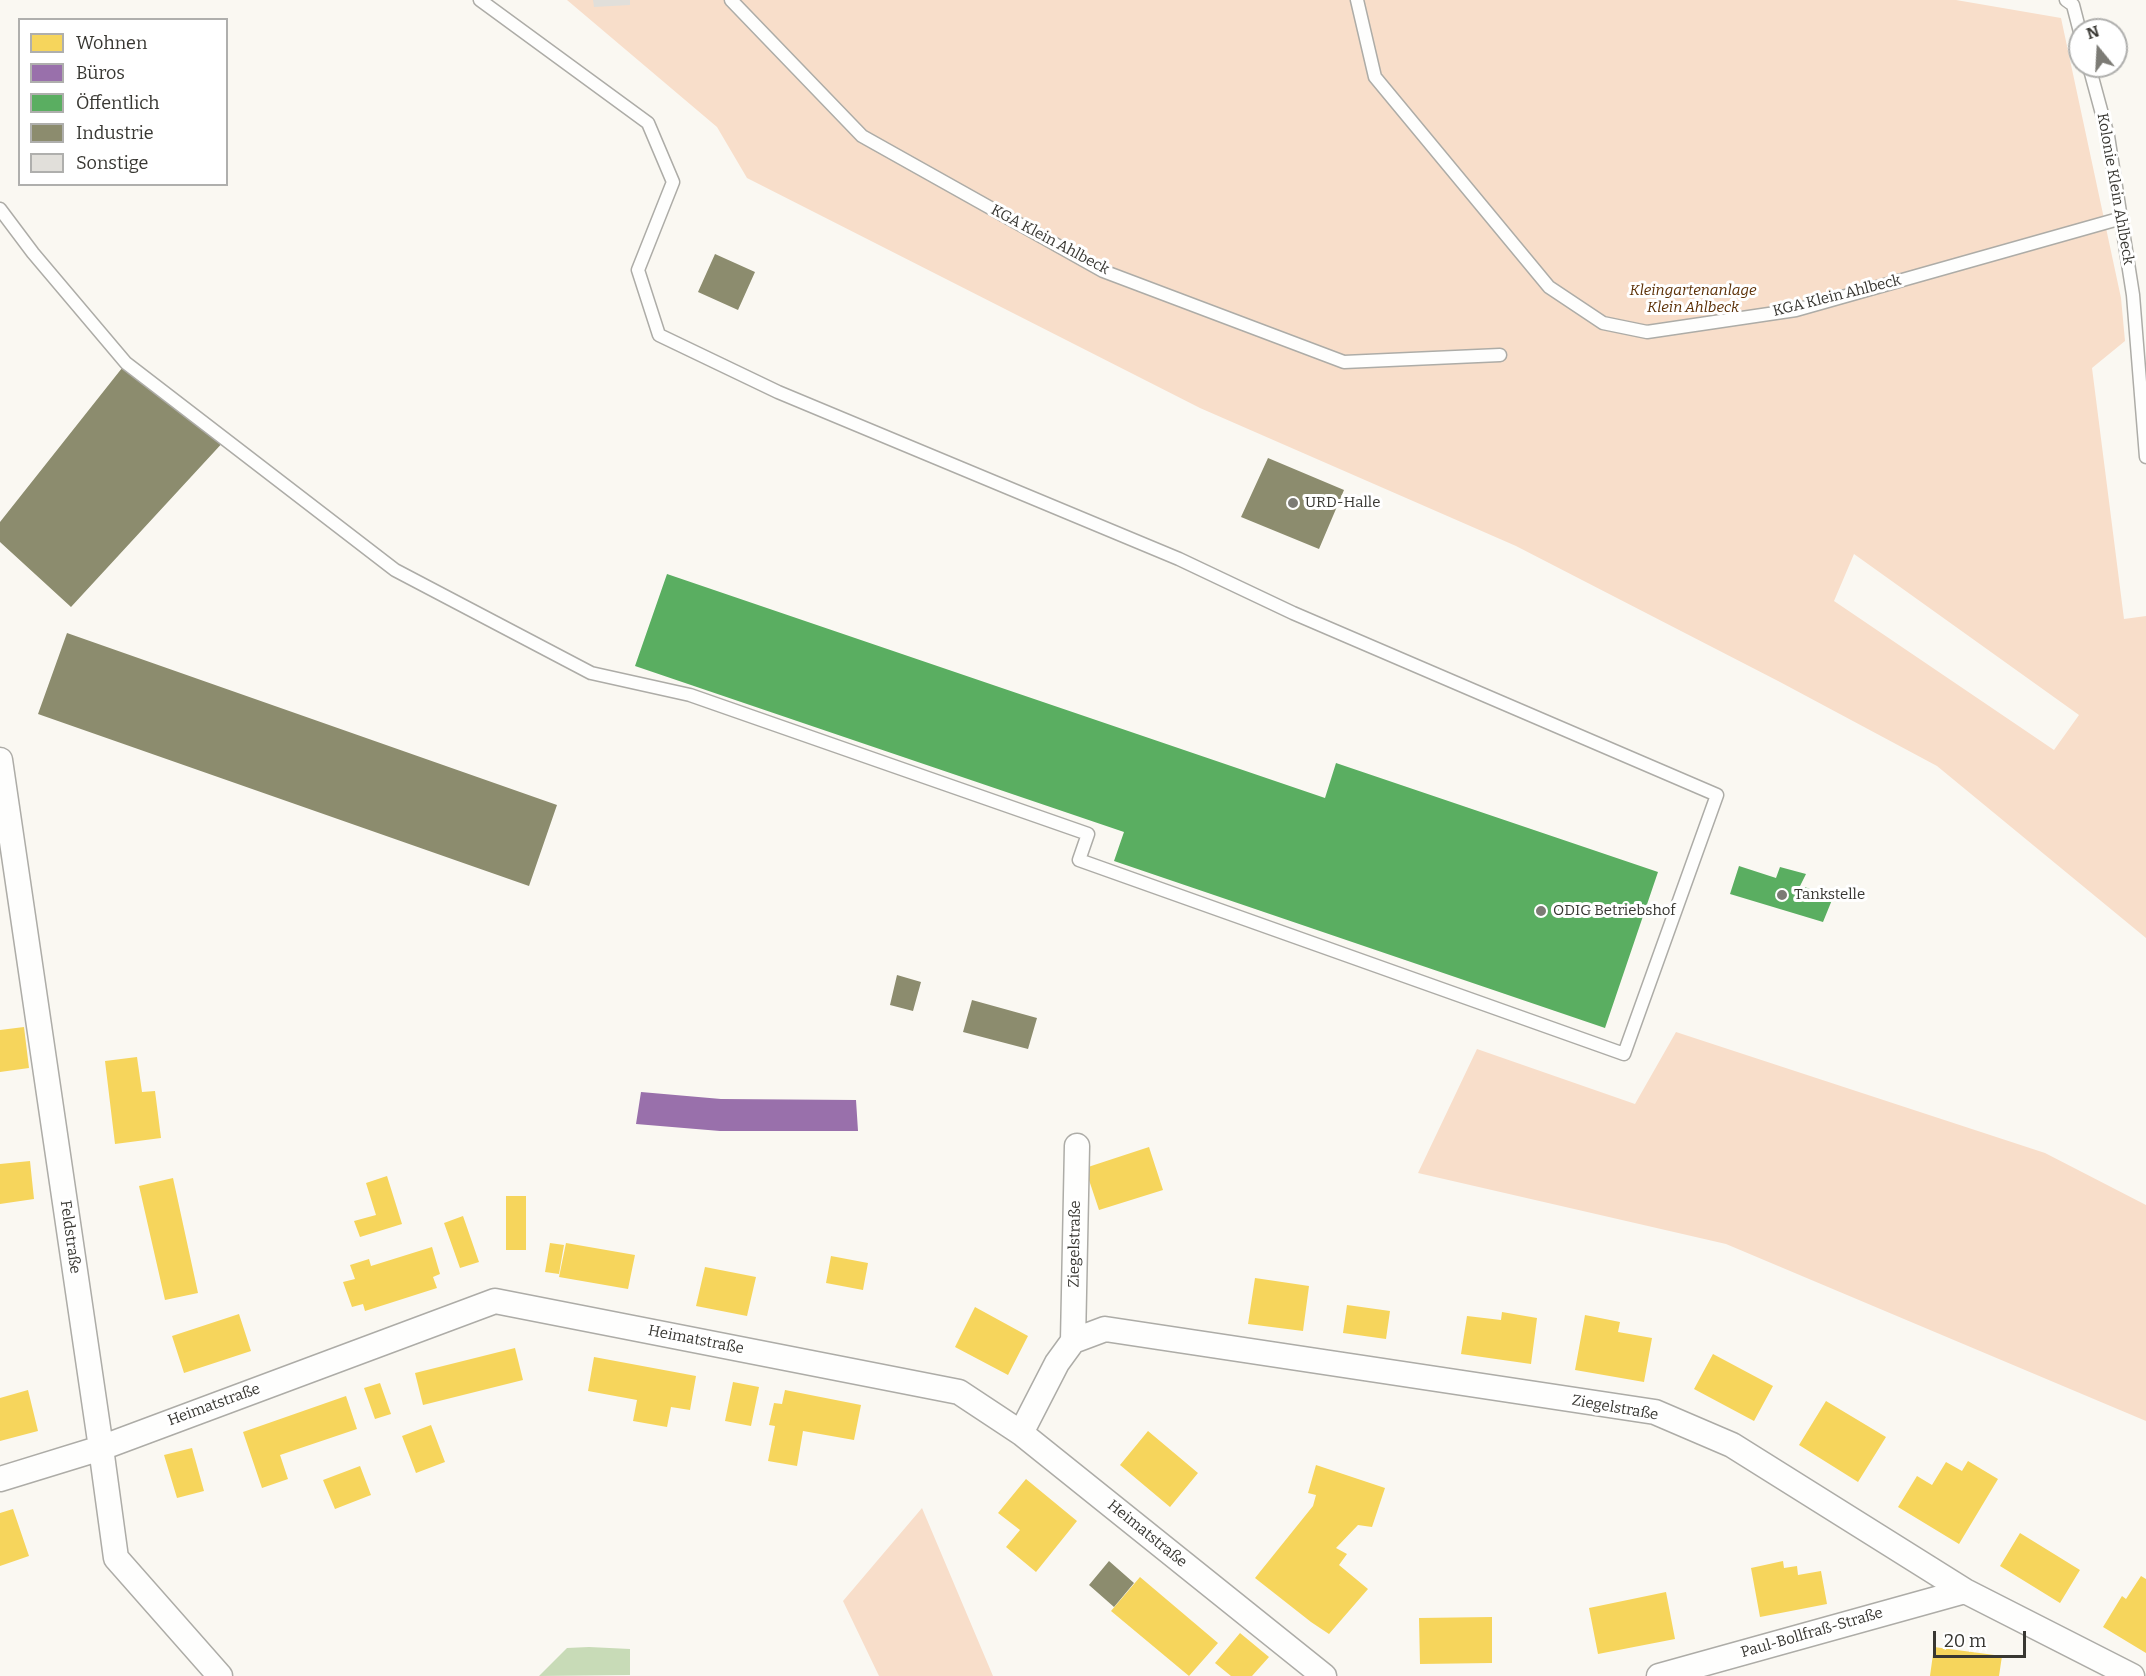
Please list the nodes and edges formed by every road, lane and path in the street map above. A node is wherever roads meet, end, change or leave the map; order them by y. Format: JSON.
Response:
{"nodes":[{"id":1,"x":480,"y":0,"type":"edge"},
{"id":2,"x":731,"y":0,"type":"edge"},
{"id":3,"x":1357,"y":0,"type":"edge"},
{"id":4,"x":2066,"y":0,"type":"edge"},
{"id":5,"x":2076,"y":18,"type":"edge"},
{"id":6,"x":2092,"y":78,"type":"edge"},
{"id":7,"x":0,"y":209,"type":"edge"},
{"id":8,"x":2122,"y":218,"type":"junction"},
{"id":9,"x":1500,"y":355,"type":"dead end"},
{"id":10,"x":2146,"y":457,"type":"edge"},
{"id":11,"x":0,"y":760,"type":"edge"},
{"id":12,"x":1077,"y":1146,"type":"dead end"},
{"id":13,"x":1073,"y":1341,"type":"junction"},
{"id":14,"x":1021,"y":1433,"type":"junction"},
{"id":15,"x":101,"y":1448,"type":"junction"},
{"id":16,"x":0,"y":1479,"type":"edge"},
{"id":17,"x":1965,"y":1591,"type":"junction"},
{"id":18,"x":220,"y":1676,"type":"edge"},
{"id":19,"x":1324,"y":1676,"type":"edge"},
{"id":20,"x":1659,"y":1676,"type":"edge"},
{"id":21,"x":2132,"y":1676,"type":"edge"}],
"edges":[{"from":1,"to":7,"type":"lane"},
{"from":2,"to":9,"type":"lane","name":"KGA Klein Ahlbeck"},
{"from":3,"to":8,"type":"lane","name":"KGA Klein Ahlbeck"},
{"from":4,"to":5,"type":"lane"},
{"from":6,"to":8,"type":"lane","name":"Kolonie Klein Ahlbeck"},
{"from":8,"to":10,"type":"lane","name":"Kolonie Klein Ahlbeck"},
{"from":11,"to":15,"type":"street","name":"Feldstraße"},
{"from":12,"to":13,"type":"street","name":"Ziegelstraße"},
{"from":13,"to":14,"type":"street"},
{"from":13,"to":17,"type":"street","name":"Ziegelstraße"},
{"from":14,"to":15,"type":"street","name":"Heimatstraße"},
{"from":14,"to":19,"type":"street","name":"Heimatstraße"},
{"from":15,"to":16,"type":"street","name":"Heimatstraße"},
{"from":15,"to":18,"type":"street","name":"Feldstraße"},
{"from":17,"to":20,"type":"street","name":"Paul-Bollfraß-Straße"},
{"from":17,"to":21,"type":"street","name":"Ziegelstraße"}]}
